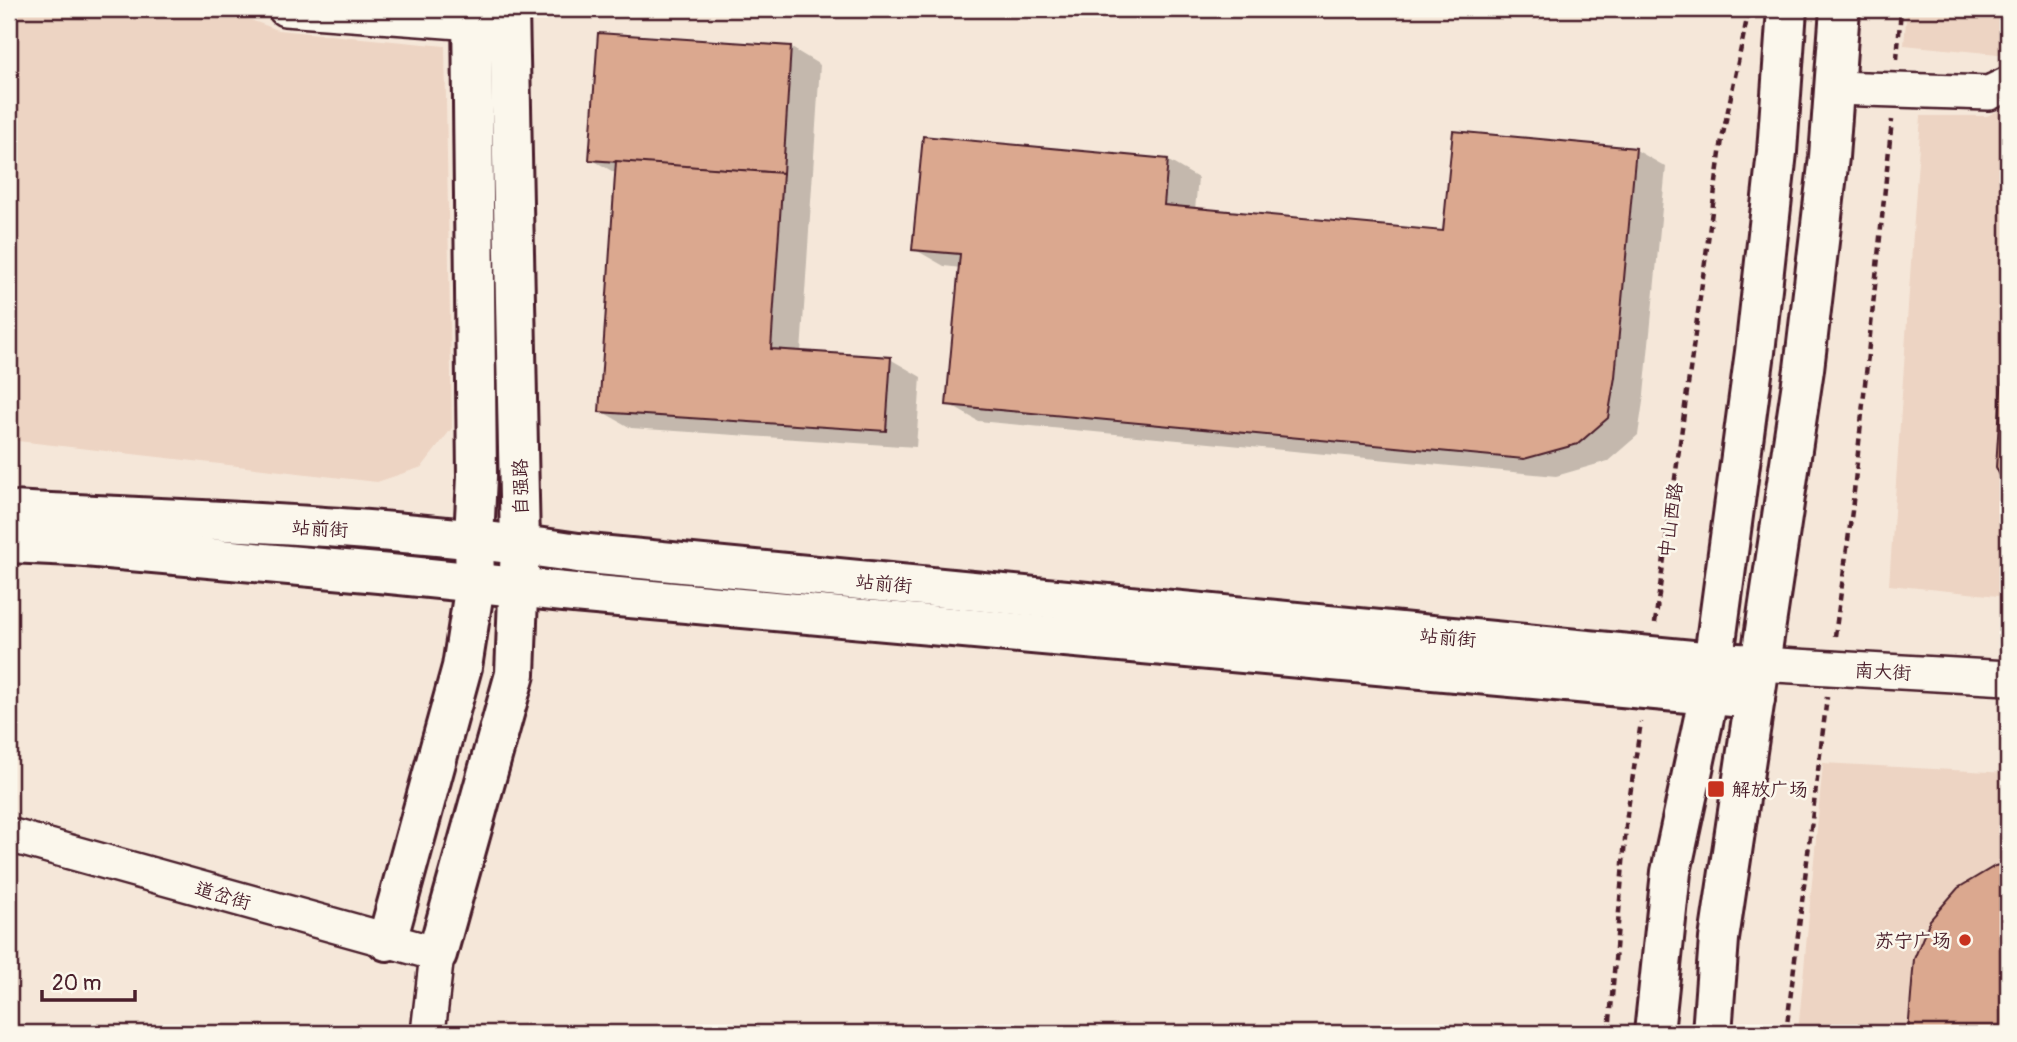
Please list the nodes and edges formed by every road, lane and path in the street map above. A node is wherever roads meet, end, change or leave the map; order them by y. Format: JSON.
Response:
{"nodes":[{"id":1,"x":285,"y":9,"type":"edge"},
{"id":2,"x":509,"y":9,"type":"edge"},
{"id":3,"x":1749,"y":9,"type":"edge"},
{"id":4,"x":1787,"y":9,"type":"edge"},
{"id":5,"x":1840,"y":9,"type":"edge"},
{"id":6,"x":1901,"y":9,"type":"edge"},
{"id":7,"x":472,"y":16,"type":"edge"},
{"id":8,"x":2008,"y":84,"type":"edge"},
{"id":9,"x":1834,"y":88,"type":"junction"},
{"id":10,"x":1895,"y":90,"type":"junction"},
{"id":11,"x":9,"y":511,"type":"edge"},
{"id":12,"x":474,"y":539,"type":"junction"},
{"id":13,"x":9,"y":543,"type":"edge"},
{"id":14,"x":520,"y":545,"type":"junction"},
{"id":15,"x":475,"y":584,"type":"junction"},
{"id":16,"x":518,"y":586,"type":"junction"},
{"id":17,"x":1830,"y":668,"type":"junction"},
{"id":18,"x":1649,"y":672,"type":"junction"},
{"id":19,"x":1711,"y":678,"type":"junction"},
{"id":20,"x":2008,"y":678,"type":"edge"},
{"id":21,"x":1757,"y":682,"type":"junction"},
{"id":22,"x":9,"y":835,"type":"edge"},
{"id":23,"x":387,"y":941,"type":"junction"},
{"id":24,"x":437,"y":954,"type":"junction"},
{"id":25,"x":428,"y":1033,"type":"edge"},
{"id":26,"x":1609,"y":1033,"type":"edge"},
{"id":27,"x":1654,"y":1033,"type":"edge"},
{"id":28,"x":1712,"y":1033,"type":"edge"},
{"id":29,"x":1786,"y":1033,"type":"edge"}],
"edges":[{"from":1,"to":7,"type":"street"},
{"from":2,"to":14,"type":"main road","name":"自强路"},
{"from":3,"to":18,"type":"path","name":"中山西路"},
{"from":4,"to":19,"type":"main road"},
{"from":5,"to":9,"type":"main road"},
{"from":6,"to":10,"type":"path"},
{"from":7,"to":12,"type":"main road"},
{"from":8,"to":10,"type":"street"},
{"from":9,"to":10,"type":"street"},
{"from":9,"to":21,"type":"main road"},
{"from":10,"to":17,"type":"path"},
{"from":11,"to":12,"type":"main road","name":"站前街"},
{"from":12,"to":14,"type":"main road","name":"站前街"},
{"from":12,"to":15,"type":"main road"},
{"from":13,"to":15,"type":"main road","name":"站前街"},
{"from":14,"to":16,"type":"main road","name":"自强路"},
{"from":14,"to":18,"type":"main road","name":"站前街"},
{"from":15,"to":16,"type":"main road","name":"站前街"},
{"from":15,"to":23,"type":"main road"},
{"from":16,"to":18,"type":"main road","name":"站前街"},
{"from":16,"to":24,"type":"main road","name":"自强路"},
{"from":17,"to":20,"type":"street","name":"南大街"},
{"from":17,"to":21,"type":"street","name":"南大街"},
{"from":17,"to":29,"type":"path"},
{"from":18,"to":19,"type":"main road","name":"站前街"},
{"from":18,"to":26,"type":"path","name":"中山西路"},
{"from":19,"to":21,"type":"main road","name":"站前街"},
{"from":19,"to":27,"type":"main road"},
{"from":21,"to":28,"type":"main road"},
{"from":22,"to":23,"type":"street","name":"道岔街"},
{"from":23,"to":24,"type":"street","name":"道岔街"},
{"from":24,"to":25,"type":"street"}]}
